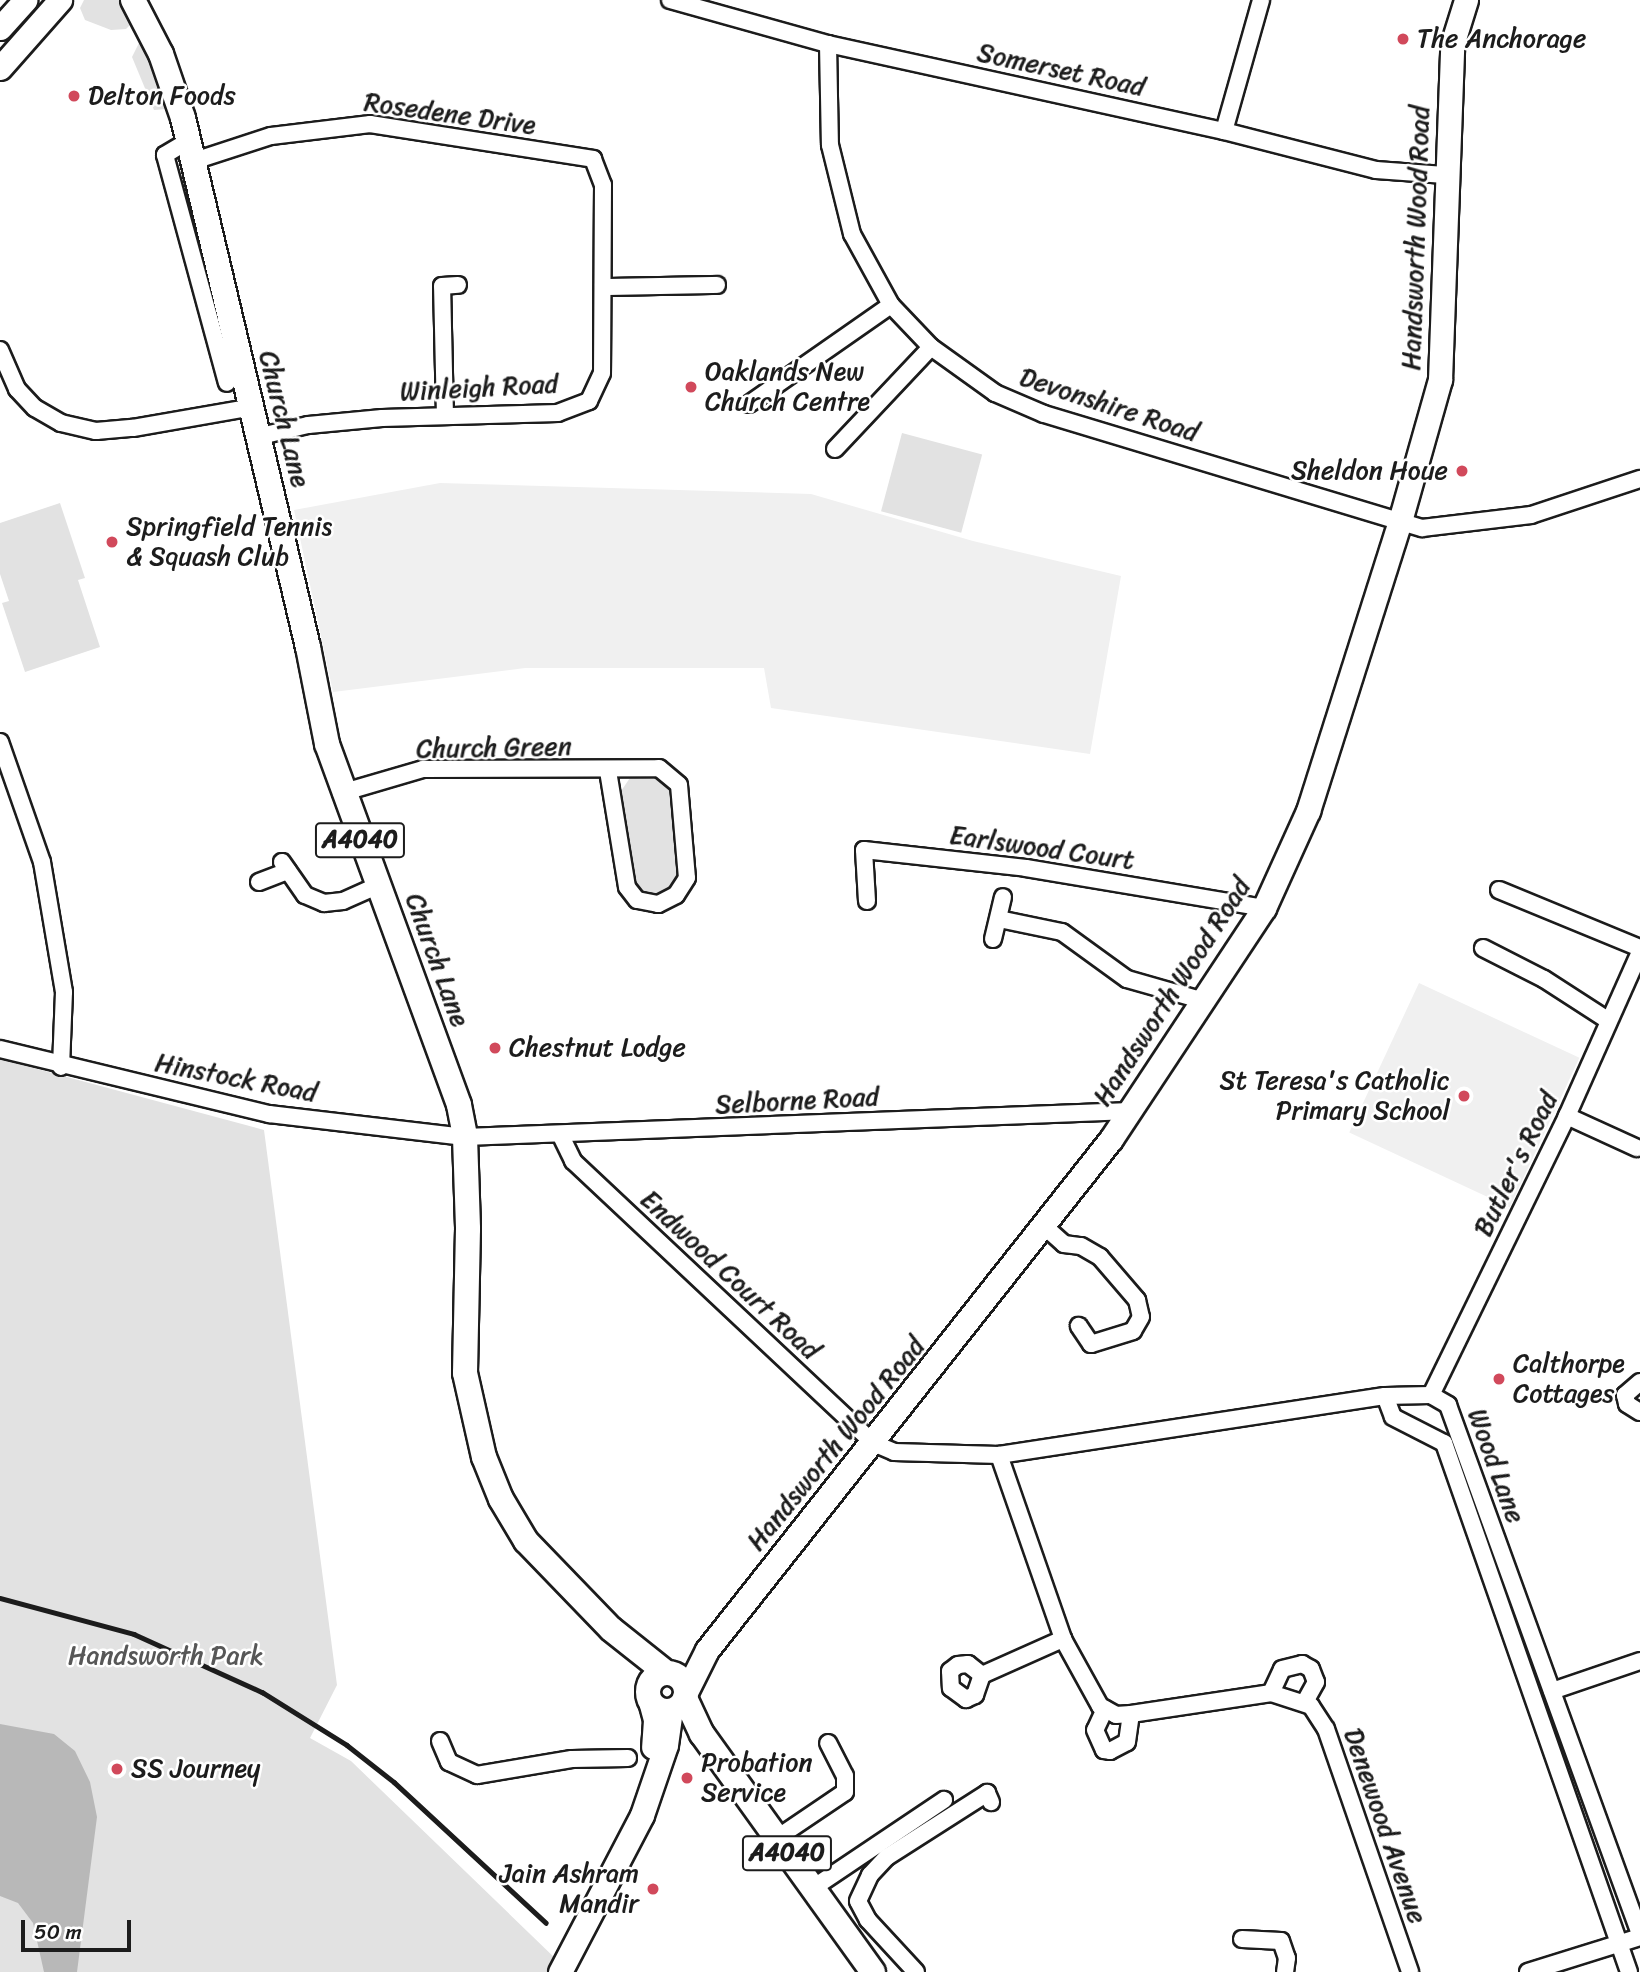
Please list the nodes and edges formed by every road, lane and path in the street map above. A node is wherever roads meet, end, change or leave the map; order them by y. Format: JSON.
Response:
{"nodes":[{"id":1,"x":25,"y":0,"type":"edge"},
{"id":2,"x":60,"y":0,"type":"edge"},
{"id":3,"x":133,"y":0,"type":"edge"},
{"id":4,"x":670,"y":0,"type":"edge"},
{"id":5,"x":1261,"y":0,"type":"edge"},
{"id":6,"x":1466,"y":0,"type":"edge"},
{"id":7,"x":0,"y":28,"type":"edge"},
{"id":8,"x":828,"y":44,"type":"junction"},
{"id":9,"x":0,"y":68,"type":"edge"},
{"id":10,"x":1224,"y":131,"type":"junction"},
{"id":11,"x":191,"y":151,"type":"junction"},
{"id":12,"x":1445,"y":174,"type":"junction"},
{"id":13,"x":603,"y":186,"type":"joint"},
{"id":14,"x":458,"y":285,"type":"dead end"},
{"id":15,"x":717,"y":285,"type":"dead end"},
{"id":16,"x":603,"y":287,"type":"junction"},
{"id":17,"x":891,"y":305,"type":"junction"},
{"id":18,"x":931,"y":347,"type":"junction"},
{"id":19,"x":0,"y":350,"type":"edge"},
{"id":20,"x":227,"y":383,"type":"dead end"},
{"id":21,"x":749,"y":404,"type":"dead end"},
{"id":22,"x":248,"y":408,"type":"junction"},
{"id":23,"x":445,"y":416,"type":"junction"},
{"id":24,"x":256,"y":437,"type":"junction"},
{"id":25,"x":835,"y":449,"type":"dead end"},
{"id":26,"x":1640,"y":480,"type":"edge"},
{"id":27,"x":1401,"y":521,"type":"junction"},
{"id":28,"x":0,"y":742,"type":"edge"},
{"id":29,"x":608,"y":771,"type":"junction"},
{"id":30,"x":341,"y":793,"type":"junction"},
{"id":31,"x":258,"y":882,"type":"dead end"},
{"id":32,"x":379,"y":885,"type":"junction"},
{"id":33,"x":1499,"y":890,"type":"dead end"},
{"id":34,"x":1003,"y":897,"type":"dead end"},
{"id":35,"x":867,"y":901,"type":"dead end"},
{"id":36,"x":1264,"y":908,"type":"junction"},
{"id":37,"x":999,"y":919,"type":"junction"},
{"id":38,"x":993,"y":939,"type":"dead end"},
{"id":39,"x":1483,"y":948,"type":"dead end"},
{"id":40,"x":1640,"y":950,"type":"edge"},
{"id":41,"x":1204,"y":1001,"type":"junction"},
{"id":42,"x":1609,"y":1021,"type":"junction"},
{"id":43,"x":0,"y":1049,"type":"edge"},
{"id":44,"x":61,"y":1067,"type":"junction"},
{"id":45,"x":1130,"y":1111,"type":"junction"},
{"id":46,"x":1567,"y":1116,"type":"junction"},
{"id":47,"x":561,"y":1136,"type":"junction"},
{"id":48,"x":466,"y":1137,"type":"junction"},
{"id":49,"x":1637,"y":1148,"type":"dead end"},
{"id":50,"x":1044,"y":1226,"type":"junction"},
{"id":51,"x":1079,"y":1326,"type":"dead end"},
{"id":52,"x":1640,"y":1382,"type":"edge"},
{"id":53,"x":1431,"y":1395,"type":"junction"},
{"id":54,"x":1385,"y":1396,"type":"junction"},
{"id":55,"x":1640,"y":1412,"type":"edge"},
{"id":56,"x":873,"y":1443,"type":"junction"},
{"id":57,"x":999,"y":1455,"type":"junction"},
{"id":58,"x":1063,"y":1639,"type":"junction"},
{"id":59,"x":1640,"y":1661,"type":"edge"},
{"id":60,"x":982,"y":1675,"type":"dead end"},
{"id":61,"x":668,"y":1690,"type":"junction"},
{"id":62,"x":1552,"y":1691,"type":"junction"},
{"id":63,"x":1271,"y":1693,"type":"junction"},
{"id":64,"x":1305,"y":1702,"type":"junction"},
{"id":65,"x":1105,"y":1709,"type":"junction"},
{"id":66,"x":1130,"y":1714,"type":"junction"},
{"id":67,"x":440,"y":1741,"type":"dead end"},
{"id":68,"x":828,"y":1743,"type":"dead end"},
{"id":69,"x":628,"y":1758,"type":"dead end"},
{"id":70,"x":944,"y":1800,"type":"dead end"},
{"id":71,"x":991,"y":1802,"type":"dead end"},
{"id":72,"x":777,"y":1838,"type":"junction"},
{"id":73,"x":813,"y":1888,"type":"junction"},
{"id":74,"x":1640,"y":1936,"type":"edge"},
{"id":75,"x":1242,"y":1939,"type":"dead end"},
{"id":76,"x":1619,"y":1944,"type":"junction"},
{"id":77,"x":560,"y":1972,"type":"edge"},
{"id":78,"x":873,"y":1972,"type":"edge"},
{"id":79,"x":916,"y":1972,"type":"edge"},
{"id":80,"x":1285,"y":1972,"type":"edge"},
{"id":81,"x":1410,"y":1972,"type":"edge"},
{"id":82,"x":1528,"y":1972,"type":"edge"},
{"id":83,"x":1629,"y":1972,"type":"edge"}],
"edges":[{"from":1,"to":7,"type":"main road"},
{"from":2,"to":9,"type":"main road"},
{"from":3,"to":11,"type":"main road","name":"Church Lane","number":"A4040"},
{"from":4,"to":8,"type":"street","name":"Somerset Road"},
{"from":5,"to":10,"type":"street"},
{"from":6,"to":12,"type":"main road","name":"Handsworth Wood Road"},
{"from":8,"to":10,"type":"street","name":"Somerset Road"},
{"from":8,"to":17,"type":"street","name":"Devonshire Road"},
{"from":10,"to":12,"type":"street","name":"Somerset Road"},
{"from":11,"to":13,"type":"street","name":"Rosedene Drive"},
{"from":11,"to":20,"type":"street","name":"Church Lane"},
{"from":11,"to":22,"type":"main road","name":"Church Lane","number":"A4040"},
{"from":12,"to":27,"type":"main road","name":"Handsworth Wood Road"},
{"from":13,"to":16,"type":"street","name":"Winleigh Road"},
{"from":14,"to":23,"type":"street"},
{"from":15,"to":16,"type":"street"},
{"from":16,"to":23,"type":"street","name":"Winleigh Road"},
{"from":17,"to":18,"type":"street","name":"Devonshire Road"},
{"from":17,"to":21,"type":"street"},
{"from":18,"to":25,"type":"street"},
{"from":18,"to":27,"type":"street","name":"Devonshire Road"},
{"from":19,"to":22,"type":"street"},
{"from":22,"to":24,"type":"main road","name":"Church Lane","number":"A4040"},
{"from":23,"to":24,"type":"street","name":"Winleigh Road"},
{"from":24,"to":30,"type":"main road","name":"Church Lane","number":"A4040"},
{"from":26,"to":27,"type":"street","name":"Devonshire Road"},
{"from":27,"to":36,"type":"main road","name":"Handsworth Wood Road"},
{"from":28,"to":44,"type":"street"},
{"from":29,"to":29,"type":"street","name":"Church Green"},
{"from":29,"to":30,"type":"street","name":"Church Green"},
{"from":30,"to":32,"type":"main road","name":"Church Lane","number":"A4040"},
{"from":31,"to":32,"type":"street"},
{"from":32,"to":48,"type":"main road","name":"Church Lane","number":"A4040"},
{"from":33,"to":40,"type":"street"},
{"from":34,"to":37,"type":"street"},
{"from":35,"to":36,"type":"street","name":"Earlswood Court"},
{"from":36,"to":41,"type":"main road","name":"Handsworth Wood Road"},
{"from":37,"to":38,"type":"street"},
{"from":37,"to":41,"type":"street"},
{"from":39,"to":42,"type":"street"},
{"from":40,"to":42,"type":"street","name":"Butler's Road"},
{"from":41,"to":45,"type":"main road","name":"Handsworth Wood Road"},
{"from":42,"to":46,"type":"street","name":"Butler's Road"},
{"from":43,"to":44,"type":"street","name":"Hinstock Road"},
{"from":44,"to":48,"type":"street","name":"Hinstock Road"},
{"from":45,"to":47,"type":"street","name":"Selborne Road"},
{"from":45,"to":50,"type":"main road","name":"Handsworth Wood Road"},
{"from":46,"to":49,"type":"street"},
{"from":46,"to":53,"type":"street","name":"Butler's Road"},
{"from":47,"to":48,"type":"street","name":"Selborne Road"},
{"from":47,"to":56,"type":"street","name":"Endwood Court Road"},
{"from":48,"to":61,"type":"main road","name":"Church Lane","number":"A4040"},
{"from":50,"to":51,"type":"street"},
{"from":50,"to":56,"type":"main road","name":"Handsworth Wood Road"},
{"from":52,"to":55,"type":"street"},
{"from":53,"to":54,"type":"street","name":"Wood Lane"},
{"from":53,"to":62,"type":"street","name":"Wood Lane"},
{"from":54,"to":57,"type":"street","name":"Wood Lane"},
{"from":54,"to":76,"type":"street"},
{"from":56,"to":57,"type":"street","name":"Wood Lane"},
{"from":56,"to":61,"type":"main road","name":"Handsworth Wood Road"},
{"from":57,"to":58,"type":"street"},
{"from":58,"to":60,"type":"street"},
{"from":58,"to":65,"type":"street"},
{"from":59,"to":62,"type":"street"},
{"from":61,"to":72,"type":"main road","number":"A4040"},
{"from":61,"to":77,"type":"main road"},
{"from":62,"to":74,"type":"street","name":"Wood Lane"},
{"from":63,"to":64,"type":"street"},
{"from":63,"to":64,"type":"street"},
{"from":63,"to":66,"type":"street"},
{"from":64,"to":81,"type":"street","name":"Denewood Avenue"},
{"from":65,"to":66,"type":"street"},
{"from":65,"to":66,"type":"street"},
{"from":67,"to":69,"type":"street"},
{"from":68,"to":72,"type":"street"},
{"from":70,"to":73,"type":"street"},
{"from":71,"to":79,"type":"street"},
{"from":72,"to":73,"type":"main road","number":"A4040"},
{"from":73,"to":78,"type":"main road","number":"A4040"},
{"from":74,"to":76,"type":"street"},
{"from":75,"to":80,"type":"street"},
{"from":76,"to":82,"type":"street"},
{"from":76,"to":83,"type":"street"}]}
